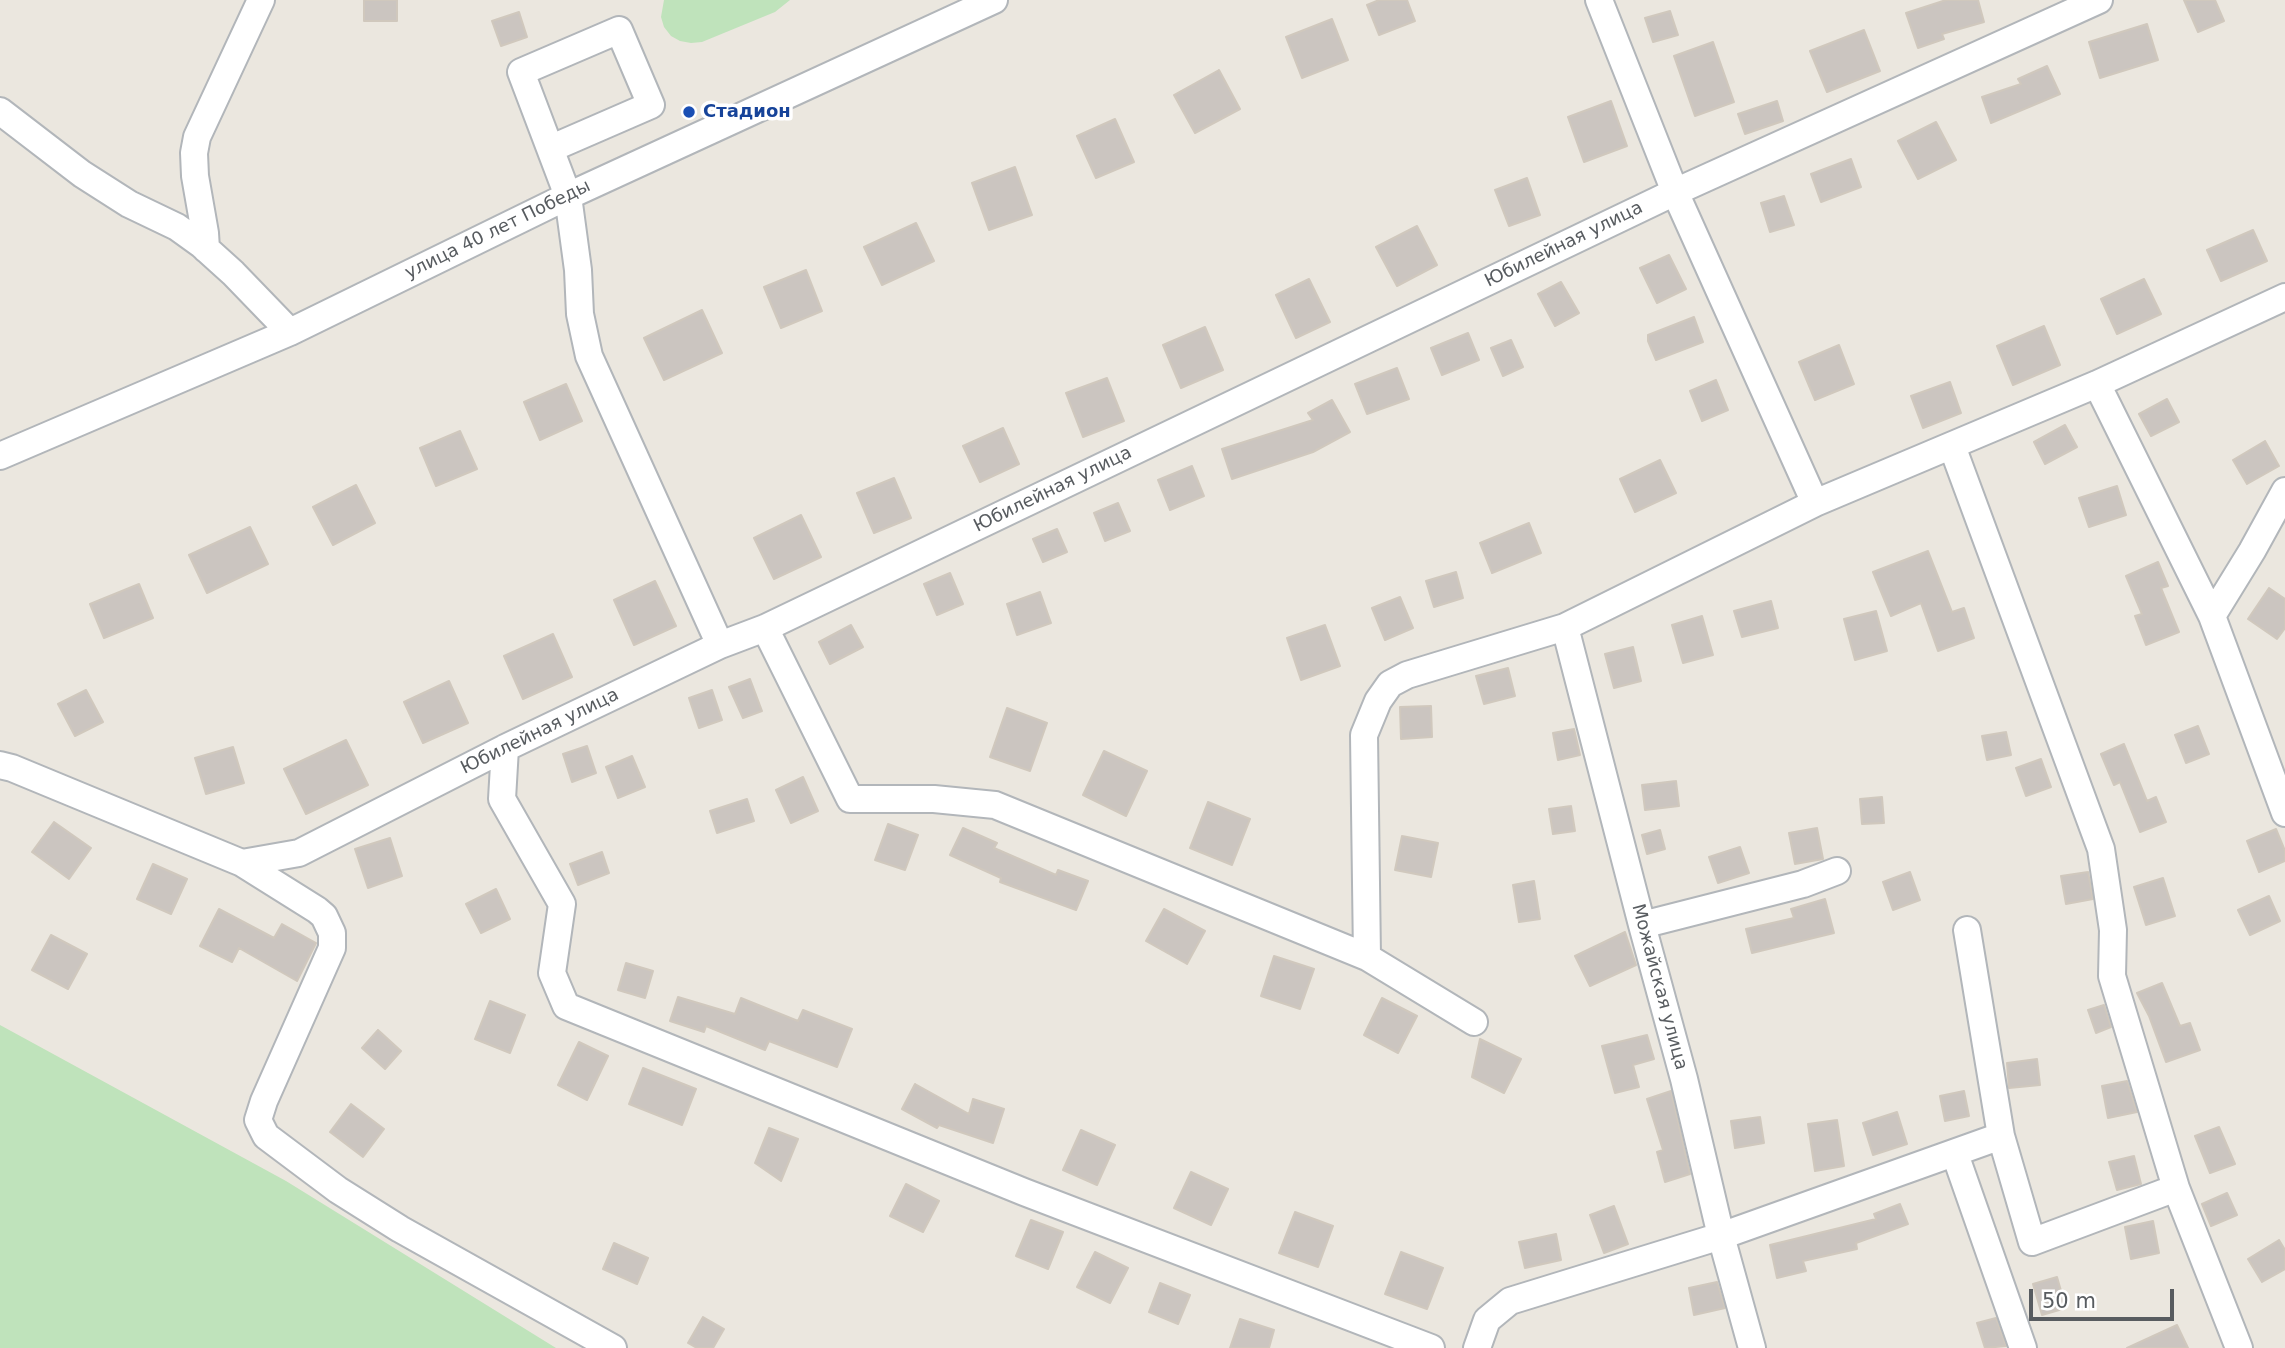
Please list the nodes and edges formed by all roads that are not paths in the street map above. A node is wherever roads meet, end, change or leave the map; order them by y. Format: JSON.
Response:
{"nodes":[{"id":1,"x":261,"y":0,"type":"edge"},
{"id":2,"x":995,"y":0,"type":"edge"},
{"id":3,"x":1599,"y":0,"type":"edge"},
{"id":4,"x":2099,"y":0,"type":"edge"},
{"id":5,"x":0,"y":111,"type":"edge"},
{"id":6,"x":552,"y":148,"type":"junction"},
{"id":7,"x":1675,"y":192,"type":"junction"},
{"id":8,"x":568,"y":196,"type":"junction"},
{"id":9,"x":206,"y":249,"type":"junction"},
{"id":10,"x":2285,"y":297,"type":"edge"},
{"id":11,"x":290,"y":332,"type":"junction"},
{"id":12,"x":2096,"y":384,"type":"junction"},
{"id":13,"x":1952,"y":446,"type":"junction"},
{"id":14,"x":0,"y":456,"type":"edge"},
{"id":15,"x":2285,"y":491,"type":"edge"},
{"id":16,"x":1815,"y":503,"type":"junction"},
{"id":17,"x":2212,"y":616,"type":"junction"},
{"id":18,"x":1566,"y":627,"type":"junction"},
{"id":19,"x":765,"y":628,"type":"junction"},
{"id":20,"x":720,"y":646,"type":"junction"},
{"id":21,"x":505,"y":748,"type":"junction"},
{"id":22,"x":0,"y":765,"type":"edge"},
{"id":23,"x":2285,"y":813,"type":"edge"},
{"id":24,"x":242,"y":863,"type":"junction"},
{"id":25,"x":1837,"y":871,"type":"dead end"},
{"id":26,"x":1642,"y":925,"type":"junction"},
{"id":27,"x":1967,"y":930,"type":"dead end"},
{"id":28,"x":1367,"y":957,"type":"junction"},
{"id":29,"x":1474,"y":1022,"type":"dead end"},
{"id":30,"x":2001,"y":1136,"type":"junction"},
{"id":31,"x":1955,"y":1154,"type":"junction"},
{"id":32,"x":2176,"y":1188,"type":"junction"},
{"id":33,"x":1721,"y":1236,"type":"junction"},
{"id":34,"x":613,"y":1348,"type":"edge"},
{"id":35,"x":1431,"y":1348,"type":"edge"},
{"id":36,"x":1477,"y":1348,"type":"edge"},
{"id":37,"x":1752,"y":1348,"type":"edge"},
{"id":38,"x":2023,"y":1348,"type":"edge"},
{"id":39,"x":2239,"y":1348,"type":"edge"}],
"edges":[{"from":1,"to":9,"type":"street"},
{"from":2,"to":8,"type":"street","name":"улица 40 лет Победы"},
{"from":3,"to":7,"type":"street"},
{"from":4,"to":7,"type":"street","name":"Юбилейная улица"},
{"from":5,"to":9,"type":"street"},
{"from":6,"to":6,"type":"street"},
{"from":6,"to":8,"type":"street"},
{"from":7,"to":16,"type":"street"},
{"from":7,"to":19,"type":"street","name":"Юбилейная улица"},
{"from":8,"to":11,"type":"street","name":"улица 40 лет Победы"},
{"from":8,"to":20,"type":"street"},
{"from":9,"to":11,"type":"street"},
{"from":10,"to":12,"type":"street"},
{"from":11,"to":14,"type":"street","name":"улица 40 лет Победы"},
{"from":12,"to":13,"type":"street"},
{"from":12,"to":17,"type":"street"},
{"from":13,"to":16,"type":"street"},
{"from":13,"to":32,"type":"street"},
{"from":15,"to":17,"type":"street"},
{"from":16,"to":18,"type":"street"},
{"from":17,"to":23,"type":"street"},
{"from":18,"to":26,"type":"street","name":"Можайская улица"},
{"from":18,"to":28,"type":"street"},
{"from":19,"to":20,"type":"street","name":"Юбилейная улица"},
{"from":19,"to":28,"type":"street"},
{"from":20,"to":21,"type":"street","name":"Юбилейная улица"},
{"from":21,"to":24,"type":"street","name":"Юбилейная улица"},
{"from":21,"to":35,"type":"street"},
{"from":22,"to":24,"type":"street"},
{"from":24,"to":34,"type":"street"},
{"from":25,"to":26,"type":"street"},
{"from":26,"to":33,"type":"street","name":"Можайская улица"},
{"from":27,"to":30,"type":"street"},
{"from":28,"to":29,"type":"street"},
{"from":30,"to":31,"type":"street"},
{"from":30,"to":32,"type":"street"},
{"from":31,"to":33,"type":"street"},
{"from":31,"to":38,"type":"street"},
{"from":32,"to":39,"type":"street"},
{"from":33,"to":36,"type":"street"},
{"from":33,"to":37,"type":"street","name":"Можайская улица"}]}
